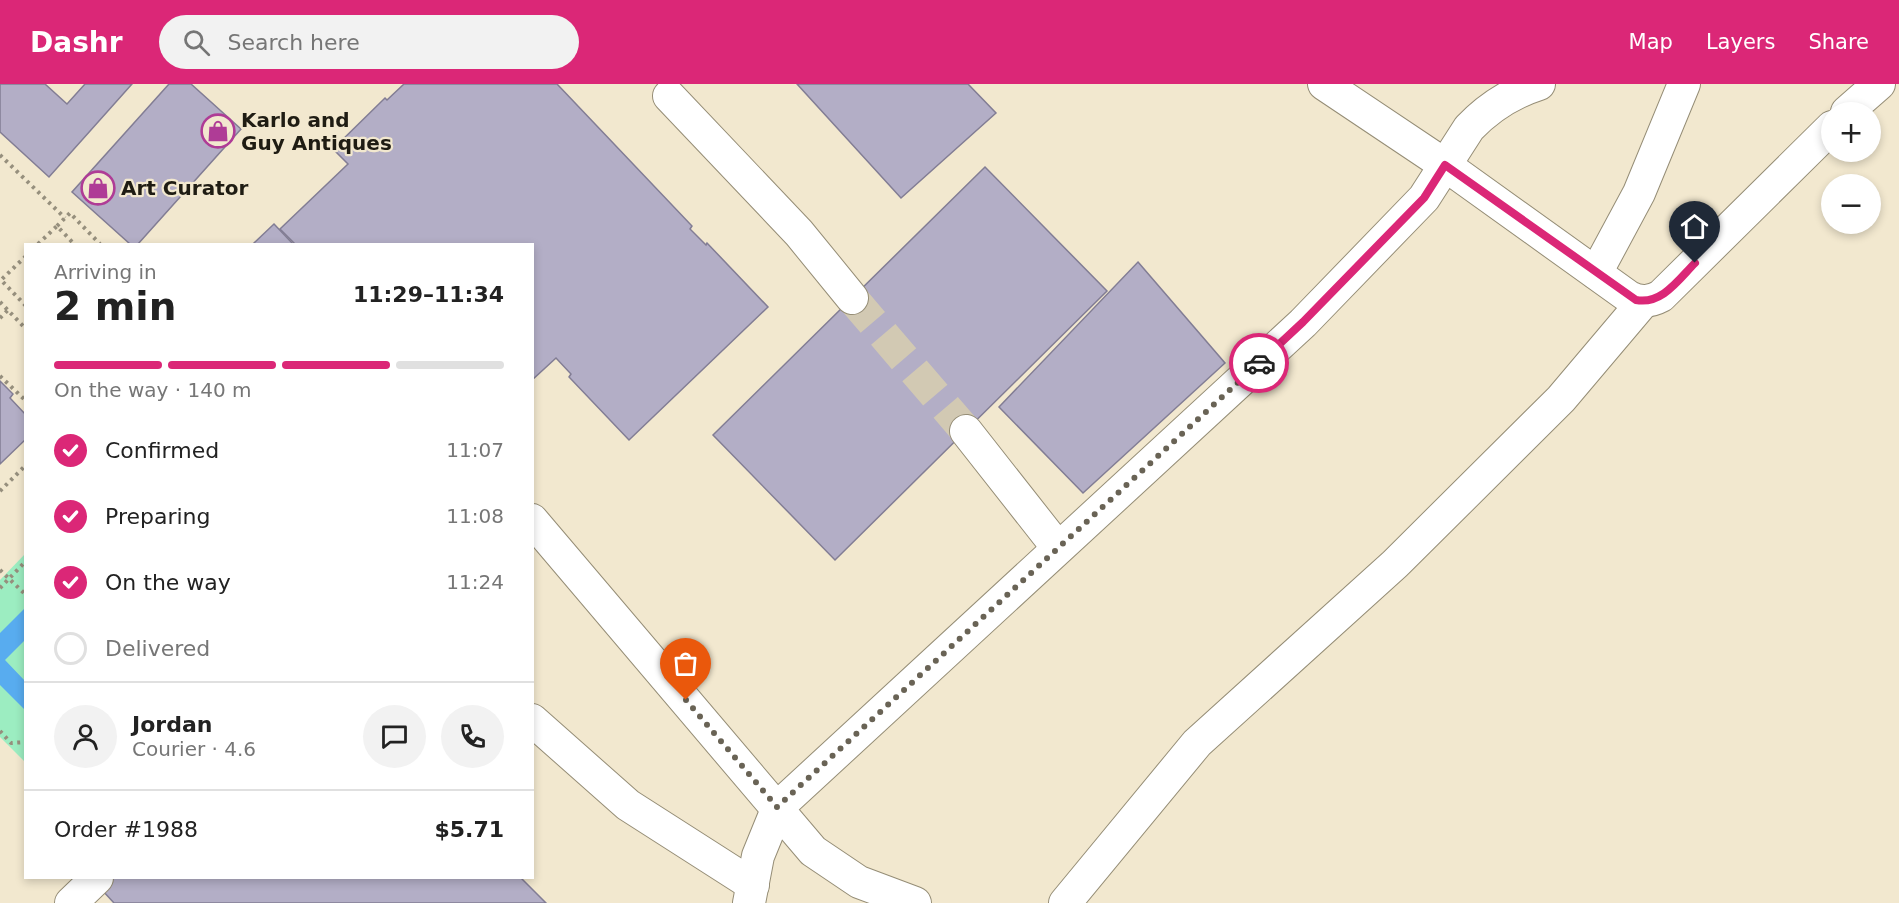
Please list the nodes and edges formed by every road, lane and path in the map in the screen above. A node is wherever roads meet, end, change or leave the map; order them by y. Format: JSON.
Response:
{"nodes":[{"id":1,"x":1324,"y":84,"type":"edge"},
{"id":2,"x":1539,"y":84,"type":"edge"},
{"id":3,"x":1684,"y":84,"type":"edge"},
{"id":4,"x":1879,"y":84,"type":"edge"},
{"id":5,"x":668,"y":88,"type":"edge"},
{"id":6,"x":1858,"y":102,"type":"edge"},
{"id":7,"x":1821,"y":138,"type":"edge"},
{"id":8,"x":0,"y":155,"type":"edge"},
{"id":9,"x":1445,"y":165,"type":"junction"},
{"id":10,"x":65,"y":218,"type":"junction"},
{"id":11,"x":57,"y":226,"type":"junction"},
{"id":12,"x":39,"y":243,"type":"edge"},
{"id":13,"x":73,"y":243,"type":"edge"},
{"id":14,"x":99,"y":243,"type":"edge"},
{"id":15,"x":24,"y":258,"type":"edge"},
{"id":16,"x":1596,"y":273,"type":"junction"},
{"id":17,"x":0,"y":280,"type":"edge"},
{"id":18,"x":852,"y":298,"type":"tunnel mouth"},
{"id":19,"x":0,"y":302,"type":"edge"},
{"id":20,"x":1643,"y":302,"type":"junction"},
{"id":21,"x":24,"y":304,"type":"edge"},
{"id":22,"x":8,"y":310,"type":"junction"},
{"id":23,"x":0,"y":318,"type":"edge"},
{"id":24,"x":24,"y":327,"type":"edge"},
{"id":25,"x":0,"y":376,"type":"edge"},
{"id":26,"x":24,"y":399,"type":"edge"},
{"id":27,"x":966,"y":431,"type":"tunnel mouth"},
{"id":28,"x":24,"y":467,"type":"edge"},
{"id":29,"x":0,"y":490,"type":"edge"},
{"id":30,"x":534,"y":522,"type":"edge"},
{"id":31,"x":1058,"y":548,"type":"junction"},
{"id":32,"x":24,"y":563,"type":"edge"},
{"id":33,"x":0,"y":570,"type":"edge"},
{"id":34,"x":9,"y":579,"type":"junction"},
{"id":35,"x":0,"y":588,"type":"edge"},
{"id":36,"x":24,"y":593,"type":"edge"},
{"id":37,"x":534,"y":722,"type":"edge"},
{"id":38,"x":0,"y":731,"type":"edge"},
{"id":39,"x":24,"y":742,"type":"edge"},
{"id":40,"x":777,"y":807,"type":"junction"},
{"id":41,"x":96,"y":879,"type":"edge"},
{"id":42,"x":751,"y":894,"type":"edge"},
{"id":43,"x":71,"y":903,"type":"edge"},
{"id":44,"x":915,"y":903,"type":"edge"},
{"id":45,"x":1065,"y":903,"type":"edge"}],
"edges":[{"from":1,"to":9,"type":"street"},
{"from":2,"to":9,"type":"street"},
{"from":3,"to":16,"type":"street"},
{"from":4,"to":6,"type":"street"},
{"from":5,"to":18,"type":"street"},
{"from":7,"to":20,"type":"street"},
{"from":8,"to":10,"type":"path"},
{"from":9,"to":16,"type":"street"},
{"from":9,"to":31,"type":"street"},
{"from":10,"to":11,"type":"path"},
{"from":10,"to":14,"type":"path"},
{"from":11,"to":12,"type":"path"},
{"from":11,"to":13,"type":"path"},
{"from":15,"to":17,"type":"path"},
{"from":16,"to":20,"type":"street"},
{"from":17,"to":21,"type":"path"},
{"from":19,"to":22,"type":"path"},
{"from":20,"to":45,"type":"street"},
{"from":22,"to":23,"type":"path"},
{"from":22,"to":24,"type":"path"},
{"from":25,"to":26,"type":"path"},
{"from":27,"to":31,"type":"street"},
{"from":28,"to":29,"type":"path"},
{"from":30,"to":40,"type":"street"},
{"from":31,"to":40,"type":"street"},
{"from":32,"to":34,"type":"path"},
{"from":33,"to":34,"type":"path"},
{"from":34,"to":35,"type":"path"},
{"from":34,"to":36,"type":"path"},
{"from":37,"to":42,"type":"street"},
{"from":38,"to":39,"type":"path"},
{"from":40,"to":42,"type":"street"},
{"from":40,"to":44,"type":"street"},
{"from":41,"to":43,"type":"street"}]}
